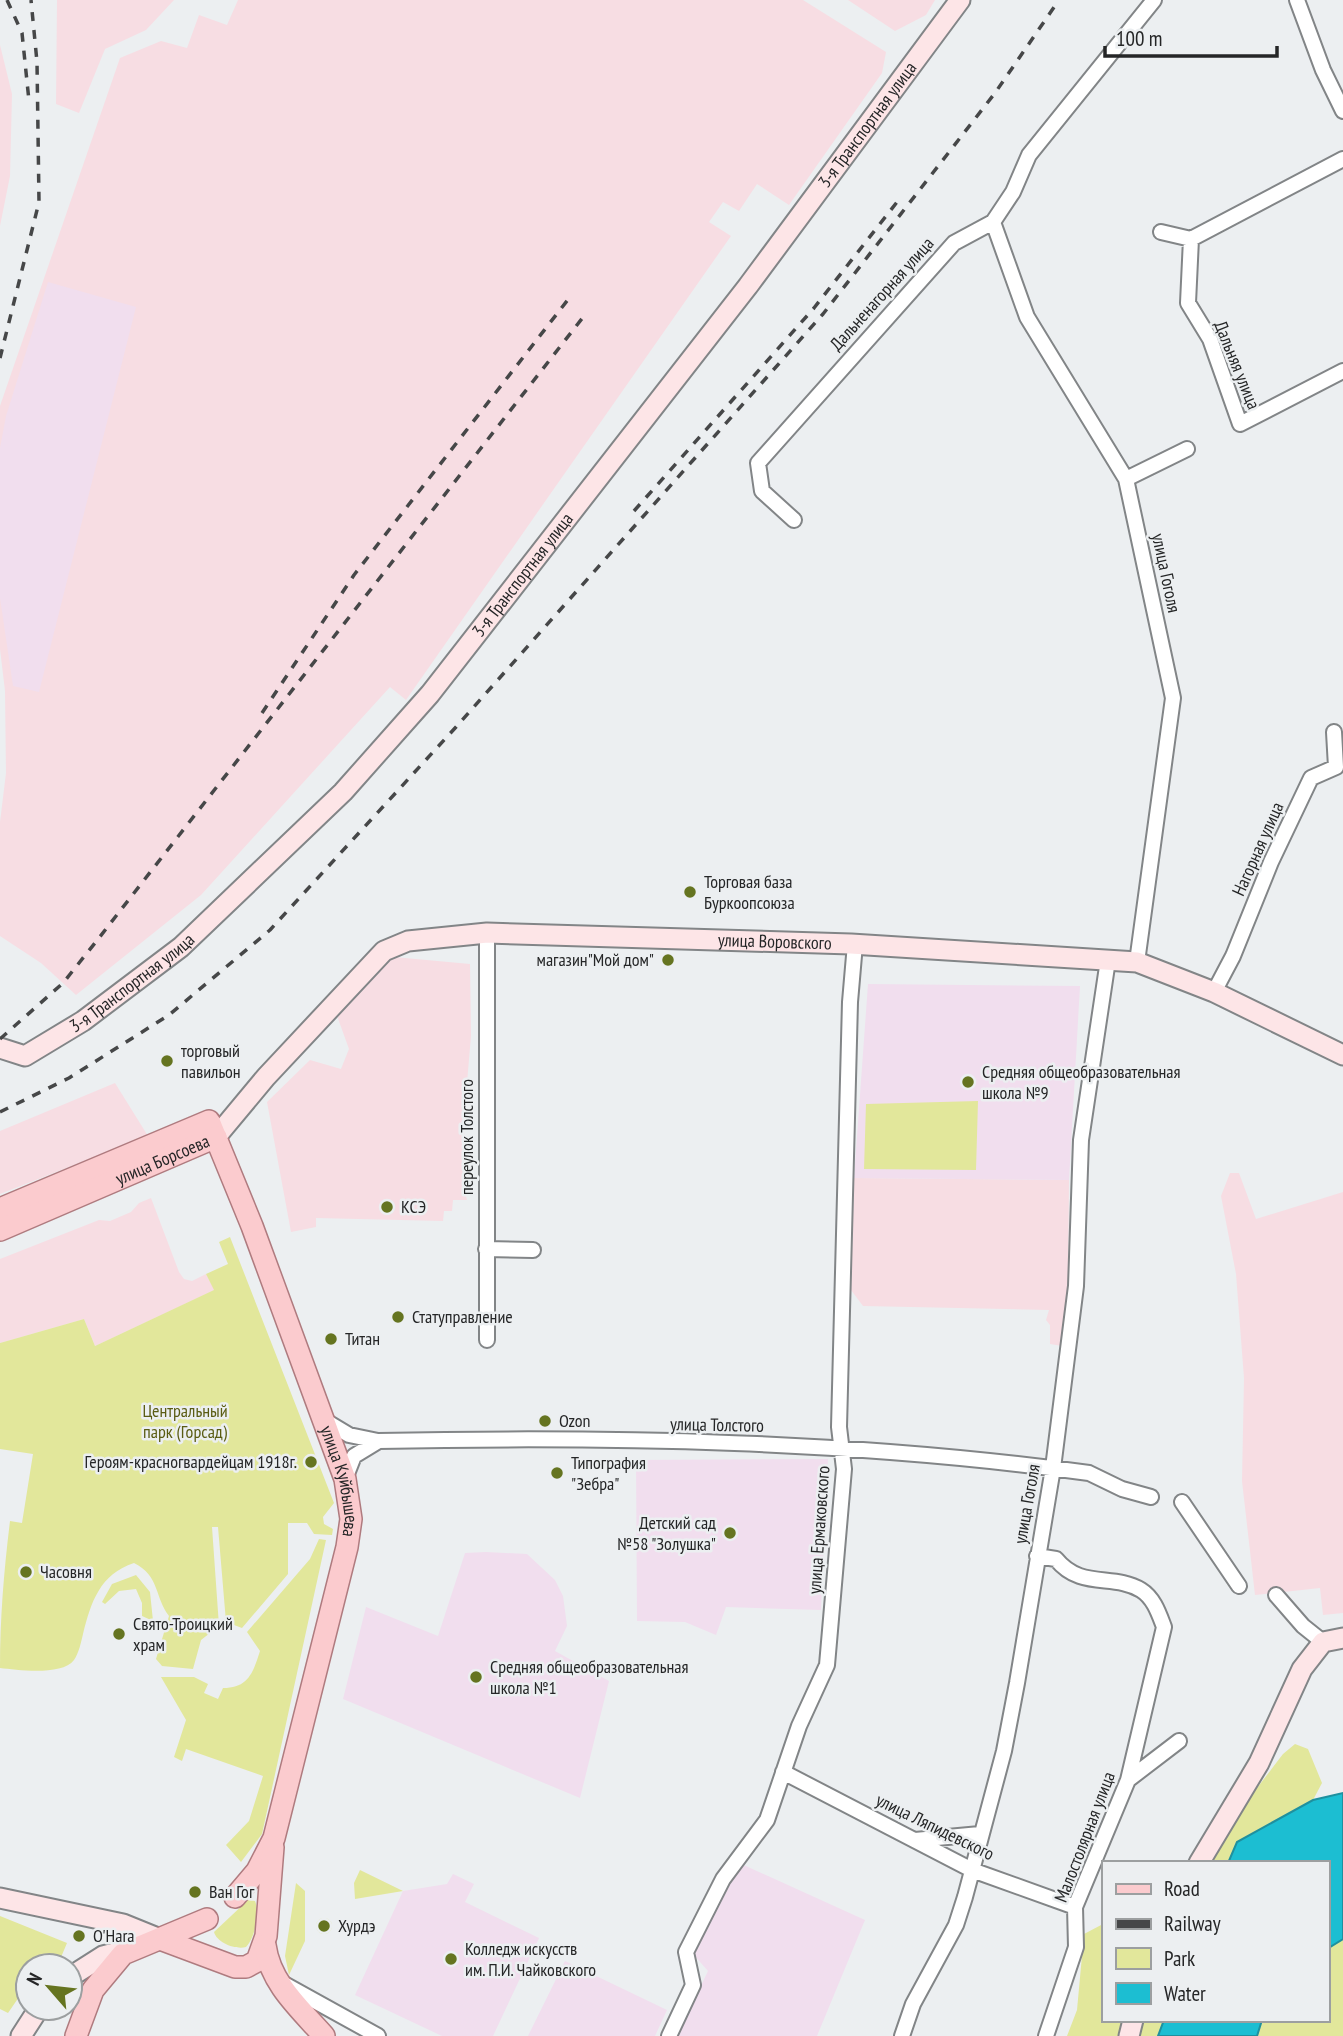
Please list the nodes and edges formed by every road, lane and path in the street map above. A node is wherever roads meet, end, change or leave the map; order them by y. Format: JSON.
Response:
{"nodes":[{"id":1,"x":960,"y":0,"type":"edge"},
{"id":2,"x":1154,"y":0,"type":"edge"},
{"id":3,"x":1297,"y":0,"type":"edge"},
{"id":4,"x":1343,"y":111,"type":"edge"},
{"id":5,"x":1343,"y":159,"type":"edge"},
{"id":6,"x":993,"y":222,"type":"junction"},
{"id":7,"x":1161,"y":232,"type":"dead end"},
{"id":8,"x":1191,"y":239,"type":"junction"},
{"id":9,"x":1343,"y":371,"type":"edge"},
{"id":10,"x":1187,"y":449,"type":"dead end"},
{"id":11,"x":1126,"y":479,"type":"junction"},
{"id":12,"x":794,"y":520,"type":"dead end"},
{"id":13,"x":1334,"y":732,"type":"dead end"},
{"id":14,"x":487,"y":933,"type":"junction"},
{"id":15,"x":855,"y":944,"type":"junction"},
{"id":16,"x":1108,"y":960,"type":"junction"},
{"id":17,"x":1137,"y":962,"type":"junction"},
{"id":18,"x":1214,"y":992,"type":"junction"},
{"id":19,"x":0,"y":1048,"type":"edge"},
{"id":20,"x":1343,"y":1055,"type":"edge"},
{"id":21,"x":212,"y":1129,"type":"junction"},
{"id":22,"x":0,"y":1209,"type":"edge"},
{"id":23,"x":0,"y":1230,"type":"edge"},
{"id":24,"x":486,"y":1250,"type":"junction"},
{"id":25,"x":533,"y":1250,"type":"dead end"},
{"id":26,"x":487,"y":1340,"type":"dead end"},
{"id":27,"x":324,"y":1420,"type":"junction"},
{"id":28,"x":378,"y":1441,"type":"junction"},
{"id":29,"x":842,"y":1447,"type":"junction"},
{"id":30,"x":1053,"y":1468,"type":"junction"},
{"id":31,"x":345,"y":1479,"type":"junction"},
{"id":32,"x":1150,"y":1497,"type":"dead end"},
{"id":33,"x":1182,"y":1502,"type":"dead end"},
{"id":34,"x":1037,"y":1556,"type":"junction"},
{"id":35,"x":1239,"y":1586,"type":"dead end"},
{"id":36,"x":1276,"y":1595,"type":"dead end"},
{"id":37,"x":1326,"y":1645,"type":"edge"},
{"id":38,"x":1179,"y":1741,"type":"dead end"},
{"id":39,"x":783,"y":1772,"type":"junction"},
{"id":40,"x":1128,"y":1780,"type":"junction"},
{"id":41,"x":980,"y":1833,"type":"junction"},
{"id":42,"x":274,"y":1838,"type":"junction"},
{"id":43,"x":914,"y":1840,"type":"junction"},
{"id":44,"x":1200,"y":1861,"type":"edge"},
{"id":45,"x":972,"y":1870,"type":"junction"},
{"id":46,"x":235,"y":1897,"type":"junction"},
{"id":47,"x":0,"y":1898,"type":"edge"},
{"id":48,"x":267,"y":1907,"type":"junction"},
{"id":49,"x":1075,"y":1907,"type":"junction"},
{"id":50,"x":207,"y":1919,"type":"junction"},
{"id":51,"x":104,"y":1920,"type":"junction"},
{"id":52,"x":160,"y":1939,"type":"junction"},
{"id":53,"x":265,"y":1945,"type":"junction"},
{"id":54,"x":110,"y":1956,"type":"junction"},
{"id":55,"x":220,"y":1959,"type":"junction"},
{"id":56,"x":84,"y":1969,"type":"edge"},
{"id":57,"x":276,"y":1980,"type":"junction"},
{"id":58,"x":354,"y":2032,"type":"edge"},
{"id":59,"x":76,"y":2036,"type":"edge"},
{"id":60,"x":324,"y":2036,"type":"edge"},
{"id":61,"x":377,"y":2036,"type":"edge"},
{"id":62,"x":669,"y":2036,"type":"edge"},
{"id":63,"x":902,"y":2036,"type":"edge"},
{"id":64,"x":1046,"y":2036,"type":"edge"}],
"edges":[{"from":1,"to":19,"type":"street","name":"3-я Транспортная улица"},
{"from":2,"to":6,"type":"street","name":"Дальненагорная улица"},
{"from":3,"to":4,"type":"street"},
{"from":5,"to":8,"type":"street"},
{"from":6,"to":11,"type":"street","name":"улица Гоголя"},
{"from":6,"to":12,"type":"street","name":"Дальненагорная улица"},
{"from":7,"to":8,"type":"street"},
{"from":8,"to":9,"type":"street","name":"Дальняя улица"},
{"from":10,"to":11,"type":"street"},
{"from":11,"to":17,"type":"street","name":"улица Гоголя"},
{"from":13,"to":18,"type":"street","name":"Нагорная улица"},
{"from":14,"to":15,"type":"street","name":"улица Воровского"},
{"from":14,"to":21,"type":"street","name":"улица Воровского"},
{"from":14,"to":24,"type":"street","name":"переулок Толстого"},
{"from":15,"to":16,"type":"street","name":"улица Воровского"},
{"from":15,"to":29,"type":"street","name":"улица Ермаковского"},
{"from":16,"to":17,"type":"street","name":"улица Воровского"},
{"from":16,"to":30,"type":"street","name":"улица Гоголя"},
{"from":17,"to":18,"type":"street","name":"улица Воровского"},
{"from":18,"to":20,"type":"street","name":"улица Воровского"},
{"from":21,"to":22,"type":"main road","name":"улица Борсоева"},
{"from":21,"to":23,"type":"main road","name":"улица Борсоева"},
{"from":21,"to":27,"type":"main road","name":"улица Куйбышева"},
{"from":24,"to":25,"type":"street"},
{"from":24,"to":26,"type":"street","name":"переулок Толстого"},
{"from":27,"to":28,"type":"street","name":"улица Толстого"},
{"from":27,"to":31,"type":"main road","name":"улица Куйбышева"},
{"from":28,"to":29,"type":"street","name":"улица Толстого"},
{"from":28,"to":31,"type":"street"},
{"from":29,"to":30,"type":"street","name":"улица Толстого"},
{"from":29,"to":39,"type":"street","name":"улица Ермаковского"},
{"from":30,"to":32,"type":"street","name":"улица Толстого"},
{"from":30,"to":34,"type":"street","name":"улица Гоголя"},
{"from":31,"to":42,"type":"main road","name":"улица Куйбышева"},
{"from":33,"to":35,"type":"street"},
{"from":34,"to":40,"type":"street","name":"Малостолярная улица"},
{"from":34,"to":41,"type":"street","name":"улица Гоголя"},
{"from":36,"to":37,"type":"street"},
{"from":37,"to":44,"type":"street"},
{"from":38,"to":40,"type":"street"},
{"from":39,"to":43,"type":"street","name":"улица Ляпидевского"},
{"from":39,"to":62,"type":"street","name":"улица Ермаковского"},
{"from":40,"to":49,"type":"street","name":"Малостолярная улица"},
{"from":41,"to":43,"type":"street"},
{"from":41,"to":45,"type":"street","name":"улица Гоголя"},
{"from":42,"to":46,"type":"main road","name":"улица Куйбышева"},
{"from":42,"to":48,"type":"main road","name":"улица Куйбышева"},
{"from":43,"to":45,"type":"street","name":"улица Ляпидевского"},
{"from":45,"to":49,"type":"street","name":"улица Ляпидевского"},
{"from":45,"to":63,"type":"street","name":"улица Гоголя"},
{"from":46,"to":48,"type":"main road"},
{"from":46,"to":50,"type":"main road","name":"улица Куйбышева"},
{"from":47,"to":51,"type":"street"},
{"from":48,"to":53,"type":"main road","name":"улица Куйбышева"},
{"from":49,"to":64,"type":"street","name":"Малостолярная улица"},
{"from":50,"to":52,"type":"main road","name":"улица Куйбышева"},
{"from":50,"to":55,"type":"main road"},
{"from":51,"to":52,"type":"street"},
{"from":51,"to":54,"type":"street"},
{"from":52,"to":54,"type":"main road","name":"улица Куйбышева"},
{"from":52,"to":55,"type":"main road"},
{"from":53,"to":55,"type":"main road"},
{"from":53,"to":57,"type":"main road","name":"улица Куйбышева"},
{"from":54,"to":56,"type":"street"},
{"from":54,"to":59,"type":"main road"},
{"from":57,"to":58,"type":"street"},
{"from":57,"to":60,"type":"main road"},
{"from":58,"to":61,"type":"street"}]}
